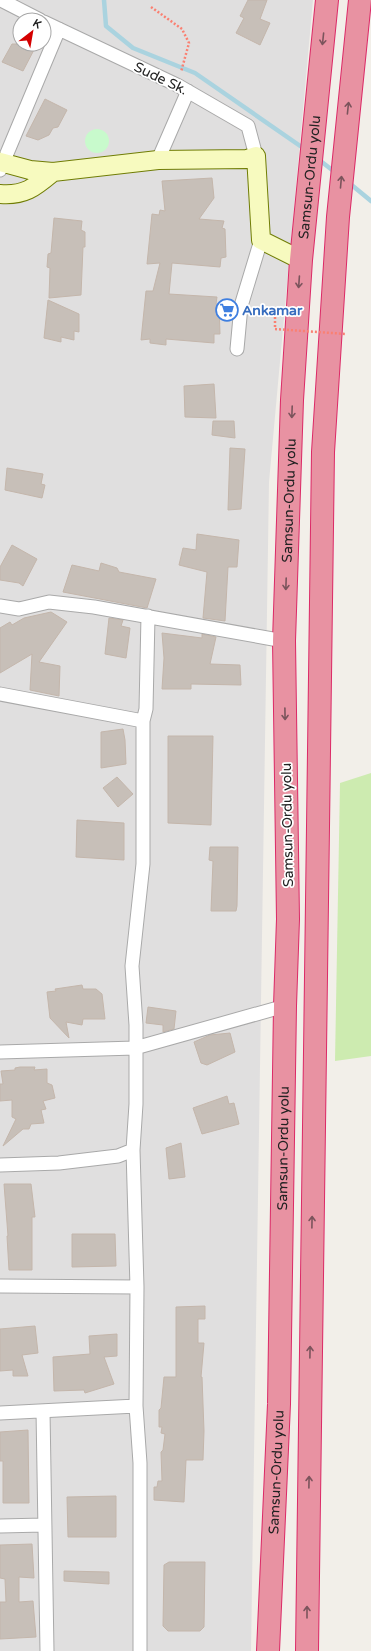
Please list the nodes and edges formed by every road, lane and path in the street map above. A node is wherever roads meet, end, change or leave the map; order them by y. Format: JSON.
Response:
{"nodes":[{"id":1,"x":1,"y":0,"type":"edge"},
{"id":2,"x":327,"y":0,"type":"edge"},
{"id":3,"x":360,"y":0,"type":"edge"},
{"id":4,"x":151,"y":7,"type":"dead end"},
{"id":5,"x":24,"y":12,"type":"edge"},
{"id":6,"x":52,"y":26,"type":"edge"},
{"id":7,"x":58,"y":29,"type":"junction"},
{"id":8,"x":181,"y":74,"type":"dead end"},
{"id":9,"x":188,"y":91,"type":"junction"},
{"id":10,"x":256,"y":156,"type":"junction"},
{"id":11,"x":158,"y":160,"type":"junction"},
{"id":12,"x":1,"y":165,"type":"edge"},
{"id":13,"x":53,"y":172,"type":"junction"},
{"id":14,"x":0,"y":194,"type":"edge"},
{"id":15,"x":261,"y":240,"type":"junction"},
{"id":16,"x":301,"y":260,"type":"junction"},
{"id":17,"x":241,"y":306,"type":"junction"},
{"id":18,"x":346,"y":334,"type":"dead end"},
{"id":19,"x":237,"y":349,"type":"dead end"},
{"id":20,"x":0,"y":606,"type":"edge"},
{"id":21,"x":148,"y":616,"type":"junction"},
{"id":22,"x":284,"y":641,"type":"junction"},
{"id":23,"x":0,"y":694,"type":"edge"},
{"id":24,"x":143,"y":721,"type":"junction"},
{"id":25,"x":285,"y":1006,"type":"junction"},
{"id":26,"x":136,"y":1048,"type":"junction"},
{"id":27,"x":0,"y":1052,"type":"edge"},
{"id":28,"x":133,"y":1150,"type":"junction"},
{"id":29,"x":0,"y":1165,"type":"edge"},
{"id":30,"x":0,"y":1286,"type":"edge"},
{"id":31,"x":137,"y":1287,"type":"junction"},
{"id":32,"x":136,"y":1406,"type":"junction"},
{"id":33,"x":43,"y":1411,"type":"junction"},
{"id":34,"x":0,"y":1413,"type":"edge"},
{"id":35,"x":44,"y":1525,"type":"junction"},
{"id":36,"x":0,"y":1526,"type":"edge"},
{"id":37,"x":47,"y":1651,"type":"edge"},
{"id":38,"x":140,"y":1651,"type":"edge"},
{"id":39,"x":268,"y":1651,"type":"edge"},
{"id":40,"x":307,"y":1651,"type":"edge"}],
"edges":[{"from":1,"to":5,"type":"street"},
{"from":2,"to":16,"type":"highway","name":"Samsun-Ordu yolu","one_way":true},
{"from":40,"to":3,"type":"highway","name":"Samsun-Ordu yolu","one_way":true},
{"from":4,"to":8,"type":"path"},
{"from":6,"to":7,"type":"street","name":"Sude Sk."},
{"from":7,"to":9,"type":"street","name":"Sude Sk."},
{"from":7,"to":12,"type":"street"},
{"from":9,"to":10,"type":"street","name":"Sude Sk."},
{"from":9,"to":11,"type":"street"},
{"from":10,"to":11,"type":"street"},
{"from":10,"to":15,"type":"street"},
{"from":11,"to":13,"type":"street"},
{"from":12,"to":13,"type":"street"},
{"from":13,"to":14,"type":"street"},
{"from":15,"to":16,"type":"street"},
{"from":15,"to":17,"type":"street"},
{"from":16,"to":22,"type":"highway","name":"Samsun-Ordu yolu","one_way":true},
{"from":17,"to":18,"type":"path","bridge":true},
{"from":17,"to":19,"type":"street"},
{"from":20,"to":21,"type":"street"},
{"from":21,"to":22,"type":"street"},
{"from":21,"to":24,"type":"street"},
{"from":22,"to":25,"type":"highway","name":"Samsun-Ordu yolu","one_way":true},
{"from":23,"to":24,"type":"street"},
{"from":24,"to":26,"type":"street"},
{"from":25,"to":26,"type":"street"},
{"from":25,"to":39,"type":"highway","name":"Samsun-Ordu yolu"},
{"from":26,"to":27,"type":"street"},
{"from":26,"to":28,"type":"street"},
{"from":28,"to":29,"type":"street"},
{"from":28,"to":31,"type":"street"},
{"from":30,"to":31,"type":"street"},
{"from":31,"to":32,"type":"street"},
{"from":32,"to":33,"type":"street"},
{"from":32,"to":38,"type":"street"},
{"from":33,"to":34,"type":"street"},
{"from":33,"to":35,"type":"street"},
{"from":35,"to":36,"type":"street"},
{"from":35,"to":37,"type":"street"}]}
